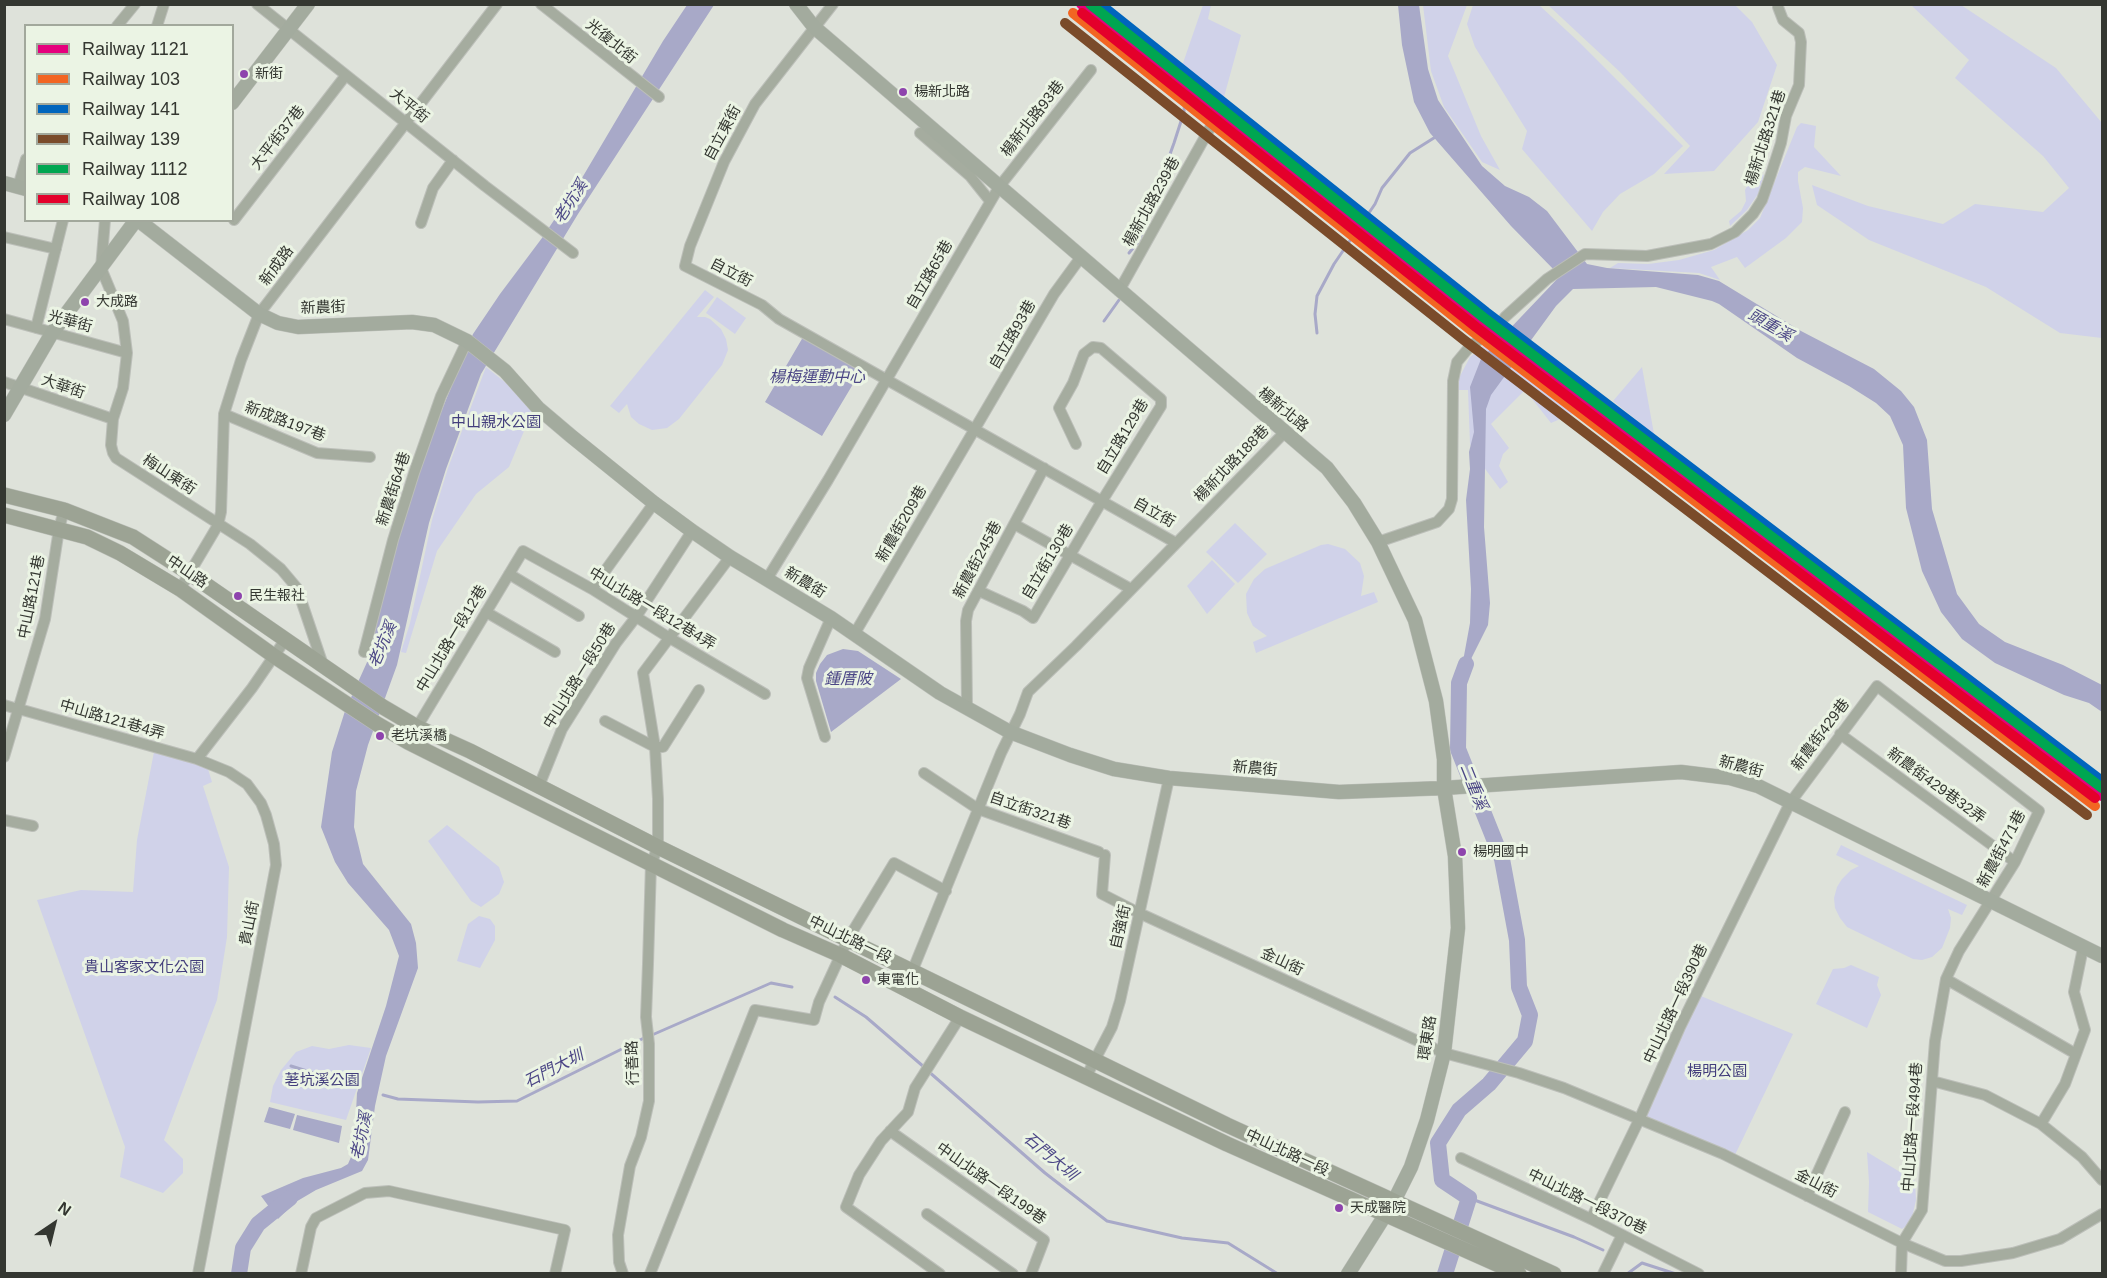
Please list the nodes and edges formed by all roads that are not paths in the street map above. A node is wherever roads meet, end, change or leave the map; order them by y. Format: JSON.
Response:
{"nodes":[{"id":1,"x":135,"y":4,"type":"edge"},
{"id":2,"x":164,"y":4,"type":"edge"},
{"id":3,"x":258,"y":4,"type":"edge"},
{"id":4,"x":308,"y":4,"type":"edge"},
{"id":5,"x":497,"y":4,"type":"edge"},
{"id":6,"x":541,"y":4,"type":"edge"},
{"id":7,"x":796,"y":4,"type":"edge"},
{"id":8,"x":833,"y":4,"type":"edge"},
{"id":9,"x":1778,"y":7,"type":"dead end"},
{"id":10,"x":119,"y":24,"type":"edge"},
{"id":11,"x":158,"y":24,"type":"edge"},
{"id":12,"x":814,"y":27,"type":"junction"},
{"id":13,"x":288,"y":29,"type":"junction"},
{"id":14,"x":1091,"y":70,"type":"dead end"},
{"id":15,"x":346,"y":75,"type":"junction"},
{"id":16,"x":657,"y":96,"type":"dead end"},
{"id":17,"x":234,"y":100,"type":"edge"},
{"id":18,"x":406,"y":123,"type":"junction"},
{"id":19,"x":1210,"y":128,"type":"dead end"},
{"id":20,"x":920,"y":134,"type":"dead end"},
{"id":21,"x":453,"y":160,"type":"junction"},
{"id":22,"x":24,"y":164,"type":"edge"},
{"id":23,"x":16,"y":186,"type":"edge"},
{"id":24,"x":999,"y":187,"type":"junction"},
{"id":25,"x":990,"y":201,"type":"junction"},
{"id":26,"x":234,"y":219,"type":"dead end"},
{"id":27,"x":63,"y":222,"type":"edge"},
{"id":28,"x":105,"y":222,"type":"edge"},
{"id":29,"x":136,"y":222,"type":"edge"},
{"id":30,"x":140,"y":222,"type":"edge"},
{"id":31,"x":421,"y":223,"type":"dead end"},
{"id":32,"x":4,"y":237,"type":"edge"},
{"id":33,"x":56,"y":249,"type":"junction"},
{"id":34,"x":573,"y":253,"type":"dead end"},
{"id":35,"x":1081,"y":257,"type":"junction"},
{"id":36,"x":686,"y":266,"type":"joint"},
{"id":37,"x":101,"y":268,"type":"junction"},
{"id":38,"x":1119,"y":291,"type":"junction"},
{"id":39,"x":259,"y":314,"type":"junction"},
{"id":40,"x":1505,"y":317,"type":"tunnel mouth"},
{"id":41,"x":4,"y":319,"type":"edge"},
{"id":42,"x":36,"y":328,"type":"junction"},
{"id":43,"x":52,"y":333,"type":"junction"},
{"id":44,"x":1487,"y":333,"type":"tunnel mouth"},
{"id":45,"x":467,"y":341,"type":"junction"},
{"id":46,"x":127,"y":352,"type":"junction"},
{"id":47,"x":886,"y":379,"type":"junction"},
{"id":48,"x":4,"y":382,"type":"edge"},
{"id":49,"x":19,"y":387,"type":"junction"},
{"id":50,"x":224,"y":414,"type":"junction"},
{"id":51,"x":4,"y":415,"type":"edge"},
{"id":52,"x":112,"y":419,"type":"junction"},
{"id":53,"x":974,"y":429,"type":"junction"},
{"id":54,"x":1284,"y":433,"type":"junction"},
{"id":55,"x":1076,"y":444,"type":"dead end"},
{"id":56,"x":370,"y":457,"type":"dead end"},
{"id":57,"x":1044,"y":468,"type":"junction"},
{"id":58,"x":4,"y":495,"type":"edge"},
{"id":59,"x":1102,"y":501,"type":"junction"},
{"id":60,"x":654,"y":503,"type":"junction"},
{"id":61,"x":64,"y":510,"type":"junction"},
{"id":62,"x":4,"y":515,"type":"edge"},
{"id":63,"x":1014,"y":524,"type":"junction"},
{"id":64,"x":218,"y":525,"type":"junction"},
{"id":65,"x":59,"y":529,"type":"junction"},
{"id":66,"x":693,"y":531,"type":"junction"},
{"id":67,"x":1378,"y":542,"type":"junction"},
{"id":68,"x":1176,"y":543,"type":"junction"},
{"id":69,"x":523,"y":551,"type":"joint"},
{"id":70,"x":1071,"y":554,"type":"junction"},
{"id":71,"x":730,"y":557,"type":"junction"},
{"id":72,"x":189,"y":573,"type":"junction"},
{"id":73,"x":509,"y":574,"type":"junction"},
{"id":74,"x":767,"y":579,"type":"junction"},
{"id":75,"x":180,"y":589,"type":"junction"},
{"id":76,"x":592,"y":589,"type":"junction"},
{"id":77,"x":1131,"y":589,"type":"junction"},
{"id":78,"x":979,"y":591,"type":"junction"},
{"id":79,"x":486,"y":612,"type":"junction"},
{"id":80,"x":579,"y":616,"type":"dead end"},
{"id":81,"x":636,"y":617,"type":"junction"},
{"id":82,"x":831,"y":618,"type":"junction"},
{"id":83,"x":855,"y":633,"type":"junction"},
{"id":84,"x":668,"y":637,"type":"junction"},
{"id":85,"x":285,"y":640,"type":"junction"},
{"id":86,"x":364,"y":652,"type":"dead end"},
{"id":87,"x":555,"y":652,"type":"dead end"},
{"id":88,"x":273,"y":656,"type":"junction"},
{"id":89,"x":323,"y":665,"type":"junction"},
{"id":90,"x":699,"y":690,"type":"dead end"},
{"id":91,"x":765,"y":694,"type":"dead end"},
{"id":92,"x":12,"y":707,"type":"edge"},
{"id":93,"x":383,"y":707,"type":"joint"},
{"id":94,"x":967,"y":708,"type":"junction"},
{"id":95,"x":605,"y":721,"type":"dead end"},
{"id":96,"x":377,"y":724,"type":"joint"},
{"id":97,"x":417,"y":727,"type":"junction"},
{"id":98,"x":1010,"y":732,"type":"junction"},
{"id":99,"x":1840,"y":734,"type":"junction"},
{"id":100,"x":825,"y":737,"type":"dead end"},
{"id":101,"x":408,"y":742,"type":"junction"},
{"id":102,"x":656,"y":747,"type":"junction"},
{"id":103,"x":4,"y":758,"type":"edge"},
{"id":104,"x":197,"y":759,"type":"junction"},
{"id":105,"x":924,"y":773,"type":"dead end"},
{"id":106,"x":1169,"y":778,"type":"junction"},
{"id":107,"x":539,"y":786,"type":"junction"},
{"id":108,"x":1444,"y":788,"type":"junction"},
{"id":109,"x":1790,"y":802,"type":"junction"},
{"id":110,"x":978,"y":809,"type":"junction"},
{"id":111,"x":2039,"y":811,"type":"joint"},
{"id":112,"x":4,"y":820,"type":"edge"},
{"id":113,"x":33,"y":826,"type":"dead end"},
{"id":114,"x":658,"y":848,"type":"junction"},
{"id":115,"x":1102,"y":854,"type":"joint"},
{"id":116,"x":2015,"y":862,"type":"junction"},
{"id":117,"x":651,"y":864,"type":"junction"},
{"id":118,"x":946,"y":891,"type":"junction"},
{"id":119,"x":1991,"y":901,"type":"junction"},
{"id":120,"x":1139,"y":913,"type":"junction"},
{"id":121,"x":848,"y":939,"type":"junction"},
{"id":122,"x":2083,"y":948,"type":"junction"},
{"id":123,"x":840,"y":955,"type":"junction"},
{"id":124,"x":2103,"y":956,"type":"edge"},
{"id":125,"x":913,"y":971,"type":"junction"},
{"id":126,"x":1946,"y":979,"type":"junction"},
{"id":127,"x":905,"y":989,"type":"junction"},
{"id":128,"x":960,"y":1017,"type":"junction"},
{"id":129,"x":1444,"y":1053,"type":"junction"},
{"id":130,"x":2076,"y":1054,"type":"junction"},
{"id":131,"x":1095,"y":1061,"type":"junction"},
{"id":132,"x":1086,"y":1077,"type":"junction"},
{"id":133,"x":1932,"y":1081,"type":"junction"},
{"id":134,"x":1845,"y":1112,"type":"dead end"},
{"id":135,"x":1639,"y":1120,"type":"junction"},
{"id":136,"x":2042,"y":1124,"type":"junction"},
{"id":137,"x":890,"y":1131,"type":"junction"},
{"id":138,"x":1461,"y":1158,"type":"dead end"},
{"id":139,"x":2103,"y":1180,"type":"edge"},
{"id":140,"x":1807,"y":1196,"type":"junction"},
{"id":141,"x":1394,"y":1201,"type":"junction"},
{"id":142,"x":927,"y":1214,"type":"dead end"},
{"id":143,"x":2103,"y":1214,"type":"edge"},
{"id":144,"x":1384,"y":1215,"type":"junction"},
{"id":145,"x":1591,"y":1219,"type":"junction"},
{"id":146,"x":1622,"y":1235,"type":"junction"},
{"id":147,"x":1902,"y":1243,"type":"junction"},
{"id":148,"x":198,"y":1274,"type":"edge"},
{"id":149,"x":301,"y":1274,"type":"edge"},
{"id":150,"x":555,"y":1274,"type":"edge"},
{"id":151,"x":623,"y":1274,"type":"edge"},
{"id":152,"x":650,"y":1274,"type":"edge"},
{"id":153,"x":940,"y":1274,"type":"edge"},
{"id":154,"x":1013,"y":1274,"type":"edge"},
{"id":155,"x":1031,"y":1274,"type":"edge"},
{"id":156,"x":1348,"y":1274,"type":"edge"},
{"id":157,"x":1519,"y":1274,"type":"edge"},
{"id":158,"x":1554,"y":1274,"type":"edge"},
{"id":159,"x":1603,"y":1274,"type":"edge"},
{"id":160,"x":1699,"y":1274,"type":"edge"},
{"id":161,"x":1901,"y":1274,"type":"edge"}],
"edges":[{"from":1,"to":10,"type":"street"},
{"from":2,"to":11,"type":"street"},
{"from":3,"to":13,"type":"street","name":"大平街"},
{"from":4,"to":13,"type":"street"},
{"from":5,"to":18,"type":"street","name":"新成路"},
{"from":6,"to":16,"type":"street","name":"光復北街"},
{"from":7,"to":12,"type":"street","name":"楊新北路"},
{"from":8,"to":12,"type":"street","name":"自立東街"},
{"from":9,"to":40,"type":"street","name":"楊新北路321巷"},
{"from":12,"to":24,"type":"street","name":"楊新北路"},
{"from":12,"to":36,"type":"street","name":"自立東街"},
{"from":13,"to":15,"type":"street","name":"大平街"},
{"from":13,"to":17,"type":"street"},
{"from":14,"to":24,"type":"street","name":"楊新北路93巷"},
{"from":15,"to":18,"type":"street","name":"大平街"},
{"from":15,"to":26,"type":"street","name":"大平街37巷"},
{"from":18,"to":21,"type":"street","name":"大平街"},
{"from":18,"to":39,"type":"street","name":"新成路"},
{"from":19,"to":38,"type":"street","name":"楊新北路239巷"},
{"from":20,"to":25,"type":"street"},
{"from":21,"to":31,"type":"street"},
{"from":21,"to":34,"type":"street","name":"大平街"},
{"from":22,"to":23,"type":"street"},
{"from":24,"to":25,"type":"street","name":"自立路65巷"},
{"from":24,"to":35,"type":"street","name":"楊新北路"},
{"from":25,"to":47,"type":"street","name":"自立路65巷"},
{"from":27,"to":33,"type":"street"},
{"from":28,"to":37,"type":"street"},
{"from":29,"to":37,"type":"street"},
{"from":30,"to":39,"type":"street","name":"新農街"},
{"from":32,"to":33,"type":"street"},
{"from":33,"to":42,"type":"street"},
{"from":35,"to":38,"type":"street","name":"楊新北路"},
{"from":35,"to":53,"type":"street","name":"自立路93巷"},
{"from":36,"to":47,"type":"street","name":"自立街"},
{"from":37,"to":43,"type":"street"},
{"from":37,"to":46,"type":"street","name":"梅山東街"},
{"from":38,"to":54,"type":"street","name":"楊新北路"},
{"from":39,"to":45,"type":"street","name":"新農街"},
{"from":39,"to":50,"type":"street","name":"新成路"},
{"from":41,"to":42,"type":"street","name":"光華街"},
{"from":42,"to":43,"type":"street","name":"光華街"},
{"from":43,"to":46,"type":"street","name":"光華街"},
{"from":43,"to":49,"type":"street"},
{"from":44,"to":67,"type":"street"},
{"from":45,"to":60,"type":"street","name":"新農街"},
{"from":45,"to":86,"type":"street","name":"新農街64巷"},
{"from":46,"to":52,"type":"street","name":"梅山東街"},
{"from":47,"to":53,"type":"street","name":"自立街"},
{"from":47,"to":74,"type":"street","name":"自立路65巷"},
{"from":48,"to":49,"type":"street","name":"大華街"},
{"from":49,"to":51,"type":"street"},
{"from":49,"to":52,"type":"street","name":"大華街"},
{"from":50,"to":56,"type":"street","name":"新成路197巷"},
{"from":50,"to":64,"type":"street","name":"新成路"},
{"from":52,"to":64,"type":"street","name":"梅山東街"},
{"from":53,"to":57,"type":"street","name":"自立街"},
{"from":53,"to":83,"type":"street","name":"新農街209巷"},
{"from":54,"to":67,"type":"street","name":"楊新北路"},
{"from":54,"to":68,"type":"street","name":"楊新北路188巷"},
{"from":55,"to":59,"type":"street","name":"自立路129巷"},
{"from":57,"to":59,"type":"street","name":"自立街"},
{"from":57,"to":63,"type":"street","name":"新農街245巷"},
{"from":58,"to":61,"type":"main road","name":"中山路"},
{"from":59,"to":68,"type":"street","name":"自立街"},
{"from":59,"to":70,"type":"street","name":"自立街130巷"},
{"from":60,"to":66,"type":"street","name":"新農街"},
{"from":60,"to":76,"type":"street"},
{"from":61,"to":65,"type":"street","name":"中山路121巷"},
{"from":61,"to":72,"type":"main road","name":"中山路"},
{"from":62,"to":65,"type":"main road","name":"中山路"},
{"from":63,"to":70,"type":"street"},
{"from":63,"to":78,"type":"street","name":"新農街245巷"},
{"from":64,"to":72,"type":"street","name":"新成路"},
{"from":64,"to":89,"type":"street","name":"梅山東街"},
{"from":65,"to":75,"type":"main road","name":"中山路"},
{"from":65,"to":92,"type":"street","name":"中山路121巷"},
{"from":66,"to":71,"type":"street","name":"新農街"},
{"from":66,"to":81,"type":"street","name":"中山北路一段50巷"},
{"from":67,"to":108,"type":"street","name":"楊新北路"},
{"from":68,"to":77,"type":"street","name":"自立街"},
{"from":69,"to":73,"type":"street","name":"中山北路一段12巷"},
{"from":69,"to":76,"type":"street","name":"中山北路一段12巷4弄"},
{"from":70,"to":77,"type":"street"},
{"from":70,"to":78,"type":"street","name":"自立街130巷"},
{"from":71,"to":74,"type":"street","name":"新農街"},
{"from":71,"to":84,"type":"street"},
{"from":72,"to":75,"type":"street","name":"新成路"},
{"from":72,"to":85,"type":"main road","name":"中山路"},
{"from":73,"to":79,"type":"street","name":"中山北路一段12巷"},
{"from":73,"to":80,"type":"street"},
{"from":74,"to":82,"type":"street","name":"新農街"},
{"from":75,"to":88,"type":"main road","name":"中山路"},
{"from":76,"to":81,"type":"street","name":"中山北路一段12巷4弄"},
{"from":77,"to":98,"type":"street","name":"自立街"},
{"from":78,"to":94,"type":"street","name":"新農街245巷"},
{"from":79,"to":87,"type":"street"},
{"from":79,"to":97,"type":"street","name":"中山北路一段12巷"},
{"from":81,"to":84,"type":"street","name":"中山北路一段12巷4弄"},
{"from":81,"to":107,"type":"street","name":"中山北路一段50巷"},
{"from":82,"to":83,"type":"street","name":"新農街"},
{"from":82,"to":100,"type":"street"},
{"from":83,"to":94,"type":"street","name":"新農街"},
{"from":84,"to":91,"type":"street","name":"中山北路一段12巷4弄"},
{"from":84,"to":102,"type":"street"},
{"from":85,"to":88,"type":"street"},
{"from":85,"to":89,"type":"main road","name":"中山路"},
{"from":88,"to":96,"type":"main road","name":"中山路"},
{"from":88,"to":104,"type":"street"},
{"from":89,"to":93,"type":"main road","name":"中山路"},
{"from":90,"to":102,"type":"street"},
{"from":92,"to":103,"type":"street","name":"中山路121巷"},
{"from":92,"to":104,"type":"street","name":"中山路121巷4弄"},
{"from":93,"to":97,"type":"main road","name":"中山北路一段"},
{"from":94,"to":98,"type":"street","name":"新農街"},
{"from":95,"to":102,"type":"street"},
{"from":96,"to":101,"type":"main road","name":"中山北路一段"},
{"from":97,"to":101,"type":"street","name":"中山北路一段12巷"},
{"from":97,"to":107,"type":"main road","name":"中山北路一段"},
{"from":98,"to":106,"type":"street","name":"新農街"},
{"from":98,"to":110,"type":"street","name":"自立街"},
{"from":99,"to":109,"type":"street","name":"新農街429巷"},
{"from":99,"to":111,"type":"street","name":"新農街429巷"},
{"from":99,"to":116,"type":"street","name":"新農街429巷32弄"},
{"from":101,"to":117,"type":"main road","name":"中山北路一段"},
{"from":102,"to":114,"type":"street"},
{"from":104,"to":148,"type":"street","name":"貴山街"},
{"from":105,"to":110,"type":"street","name":"自立街321巷"},
{"from":106,"to":108,"type":"street","name":"新農街"},
{"from":106,"to":120,"type":"street","name":"自強街"},
{"from":107,"to":114,"type":"main road","name":"中山北路一段"},
{"from":108,"to":109,"type":"street","name":"新農街"},
{"from":108,"to":129,"type":"street","name":"環東路"},
{"from":109,"to":119,"type":"street","name":"新農街"},
{"from":109,"to":135,"type":"street","name":"中山北路一段390巷"},
{"from":110,"to":115,"type":"street","name":"自立街321巷"},
{"from":110,"to":118,"type":"street","name":"自立街"},
{"from":111,"to":116,"type":"street","name":"新農街471巷"},
{"from":112,"to":113,"type":"street"},
{"from":114,"to":117,"type":"street","name":"行善路"},
{"from":114,"to":121,"type":"main road","name":"中山北路一段"},
{"from":115,"to":120,"type":"street","name":"金山街"},
{"from":116,"to":119,"type":"street","name":"新農街471巷"},
{"from":117,"to":123,"type":"main road","name":"中山北路一段"},
{"from":117,"to":151,"type":"street","name":"行善路"},
{"from":118,"to":121,"type":"street"},
{"from":118,"to":125,"type":"street","name":"自立街"},
{"from":119,"to":122,"type":"street","name":"新農街"},
{"from":119,"to":126,"type":"street","name":"中山北路一段494巷"},
{"from":120,"to":129,"type":"street","name":"金山街"},
{"from":120,"to":131,"type":"street","name":"自強街"},
{"from":121,"to":123,"type":"street"},
{"from":121,"to":125,"type":"main road","name":"中山北路一段"},
{"from":122,"to":124,"type":"street","name":"新農街"},
{"from":122,"to":130,"type":"street"},
{"from":123,"to":127,"type":"main road","name":"中山北路一段"},
{"from":123,"to":152,"type":"street"},
{"from":125,"to":127,"type":"street","name":"自立街"},
{"from":125,"to":131,"type":"main road","name":"中山北路一段"},
{"from":126,"to":130,"type":"street"},
{"from":126,"to":133,"type":"street","name":"中山北路一段494巷"},
{"from":127,"to":128,"type":"main road","name":"中山北路一段"},
{"from":128,"to":132,"type":"main road","name":"中山北路一段"},
{"from":128,"to":137,"type":"street"},
{"from":129,"to":135,"type":"street","name":"金山街"},
{"from":129,"to":141,"type":"street","name":"環東路"},
{"from":130,"to":136,"type":"street"},
{"from":131,"to":132,"type":"street","name":"自強街"},
{"from":131,"to":141,"type":"main road","name":"中山北路一段"},
{"from":132,"to":144,"type":"main road","name":"中山北路一段"},
{"from":133,"to":136,"type":"street"},
{"from":133,"to":147,"type":"street","name":"中山北路一段494巷"},
{"from":134,"to":140,"type":"street"},
{"from":135,"to":140,"type":"street","name":"金山街"},
{"from":135,"to":145,"type":"street","name":"中山北路一段390巷"},
{"from":136,"to":139,"type":"street"},
{"from":137,"to":153,"type":"street"},
{"from":137,"to":155,"type":"street","name":"中山北路一段199巷"},
{"from":138,"to":145,"type":"street","name":"中山北路一段370巷"},
{"from":140,"to":147,"type":"street","name":"金山街"},
{"from":141,"to":144,"type":"street","name":"環東路"},
{"from":141,"to":158,"type":"main road","name":"中山北路一段"},
{"from":142,"to":154,"type":"street"},
{"from":143,"to":147,"type":"street","name":"金山街"},
{"from":144,"to":156,"type":"street","name":"環東路"},
{"from":144,"to":157,"type":"main road","name":"中山北路一段"},
{"from":145,"to":146,"type":"street","name":"中山北路一段370巷"},
{"from":146,"to":159,"type":"street"},
{"from":146,"to":160,"type":"street","name":"中山北路一段370巷"},
{"from":147,"to":161,"type":"street","name":"中山北路一段494巷"},
{"from":149,"to":150,"type":"street"}]}
